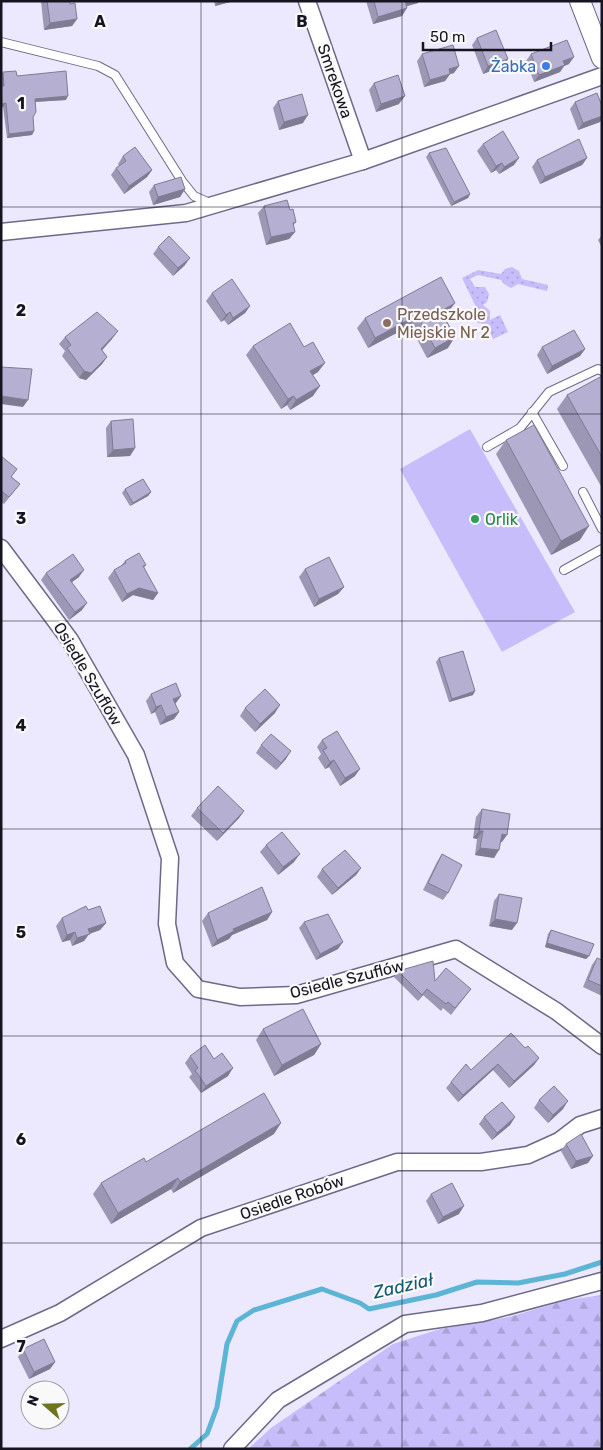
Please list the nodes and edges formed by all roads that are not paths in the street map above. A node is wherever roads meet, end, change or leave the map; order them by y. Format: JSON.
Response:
{"nodes":[{"id":1,"x":308,"y":1,"type":"edge"},
{"id":2,"x":580,"y":1,"type":"edge"},
{"id":3,"x":1,"y":42,"type":"edge"},
{"id":4,"x":602,"y":58,"type":"edge"},
{"id":5,"x":602,"y":76,"type":"edge"},
{"id":6,"x":363,"y":161,"type":"junction"},
{"id":7,"x":214,"y":205,"type":"junction"},
{"id":8,"x":1,"y":232,"type":"edge"},
{"id":9,"x":602,"y":371,"type":"edge"},
{"id":10,"x":532,"y":412,"type":"junction"},
{"id":11,"x":487,"y":447,"type":"dead end"},
{"id":12,"x":563,"y":466,"type":"dead end"},
{"id":13,"x":583,"y":492,"type":"dead end"},
{"id":14,"x":602,"y":529,"type":"edge"},
{"id":15,"x":1,"y":548,"type":"edge"},
{"id":16,"x":602,"y":549,"type":"edge"},
{"id":17,"x":564,"y":570,"type":"dead end"},
{"id":18,"x":602,"y":1046,"type":"edge"},
{"id":19,"x":602,"y":1118,"type":"edge"},
{"id":20,"x":602,"y":1281,"type":"edge"},
{"id":21,"x":1,"y":1339,"type":"edge"},
{"id":22,"x":232,"y":1449,"type":"edge"}],
"edges":[{"from":1,"to":6,"type":"street","name":"Smrekowa"},
{"from":2,"to":4,"type":"street"},
{"from":3,"to":7,"type":"lane"},
{"from":5,"to":6,"type":"street"},
{"from":6,"to":7,"type":"street"},
{"from":7,"to":8,"type":"street"},
{"from":9,"to":10,"type":"lane"},
{"from":10,"to":11,"type":"lane"},
{"from":10,"to":12,"type":"lane"},
{"from":13,"to":14,"type":"lane"},
{"from":15,"to":18,"type":"street","name":"Osiedle Szuflów"},
{"from":16,"to":17,"type":"lane"},
{"from":19,"to":21,"type":"street","name":"Osiedle Robów"},
{"from":20,"to":22,"type":"street"}]}
